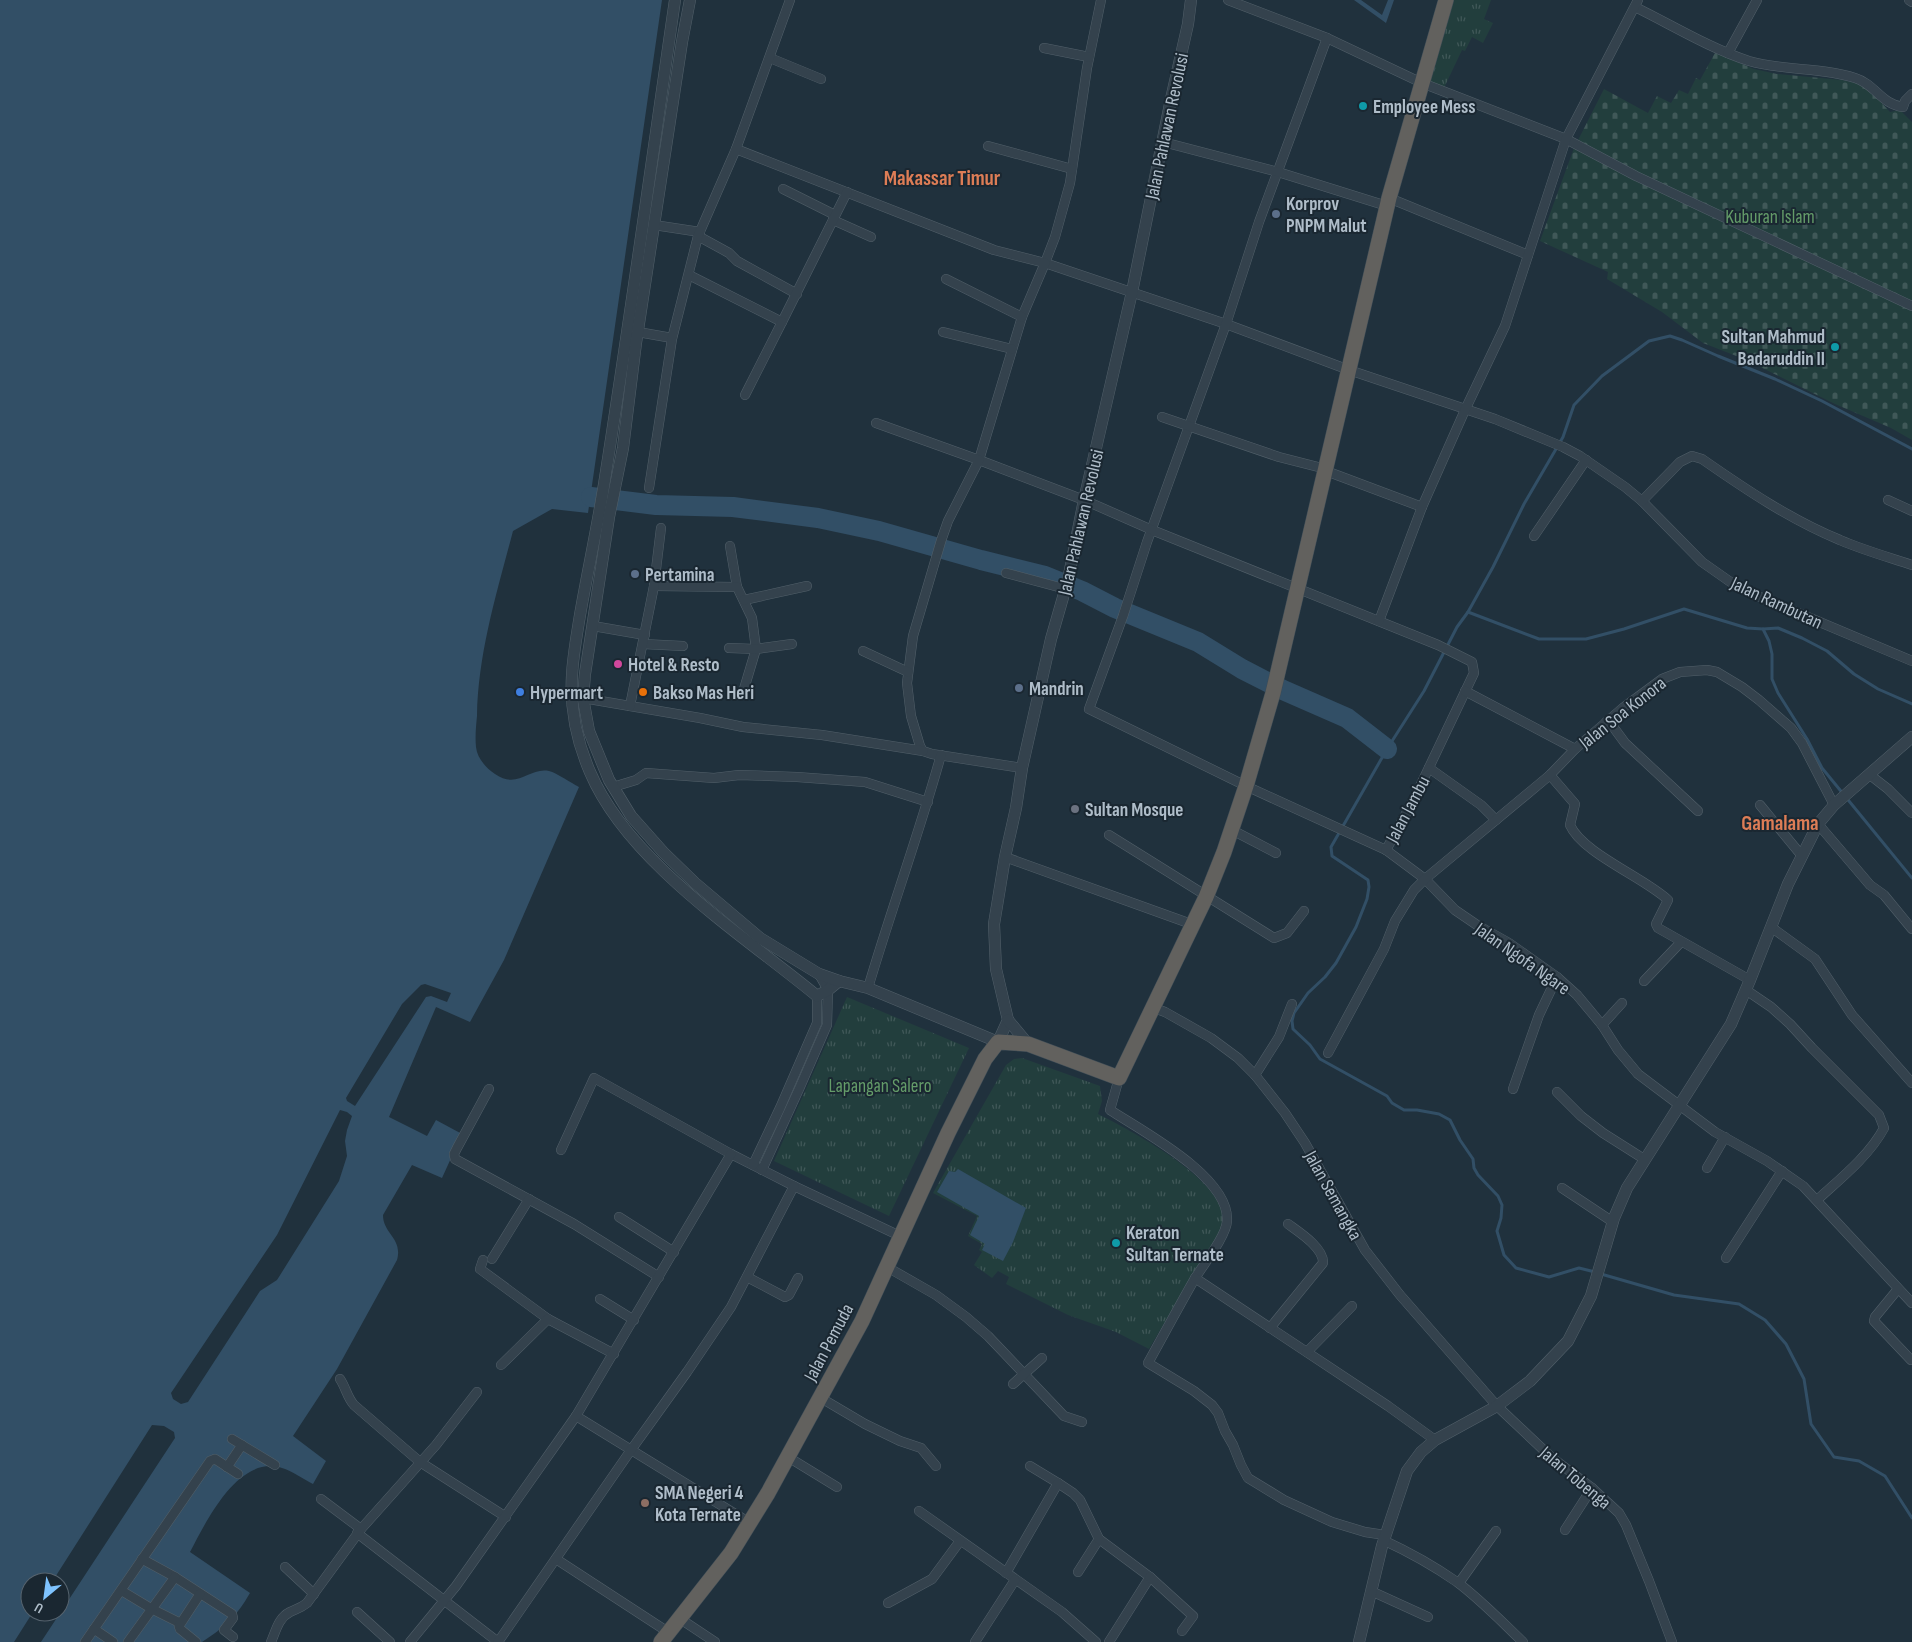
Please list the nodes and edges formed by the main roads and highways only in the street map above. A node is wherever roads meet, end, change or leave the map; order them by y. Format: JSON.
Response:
{"nodes":[{"id":1,"x":1446,"y":0,"type":"edge"},
{"id":2,"x":665,"y":1637,"type":"edge"}],
"edges":[{"from":1,"to":2,"type":"highway","name":"Jalan Pemuda"}]}
